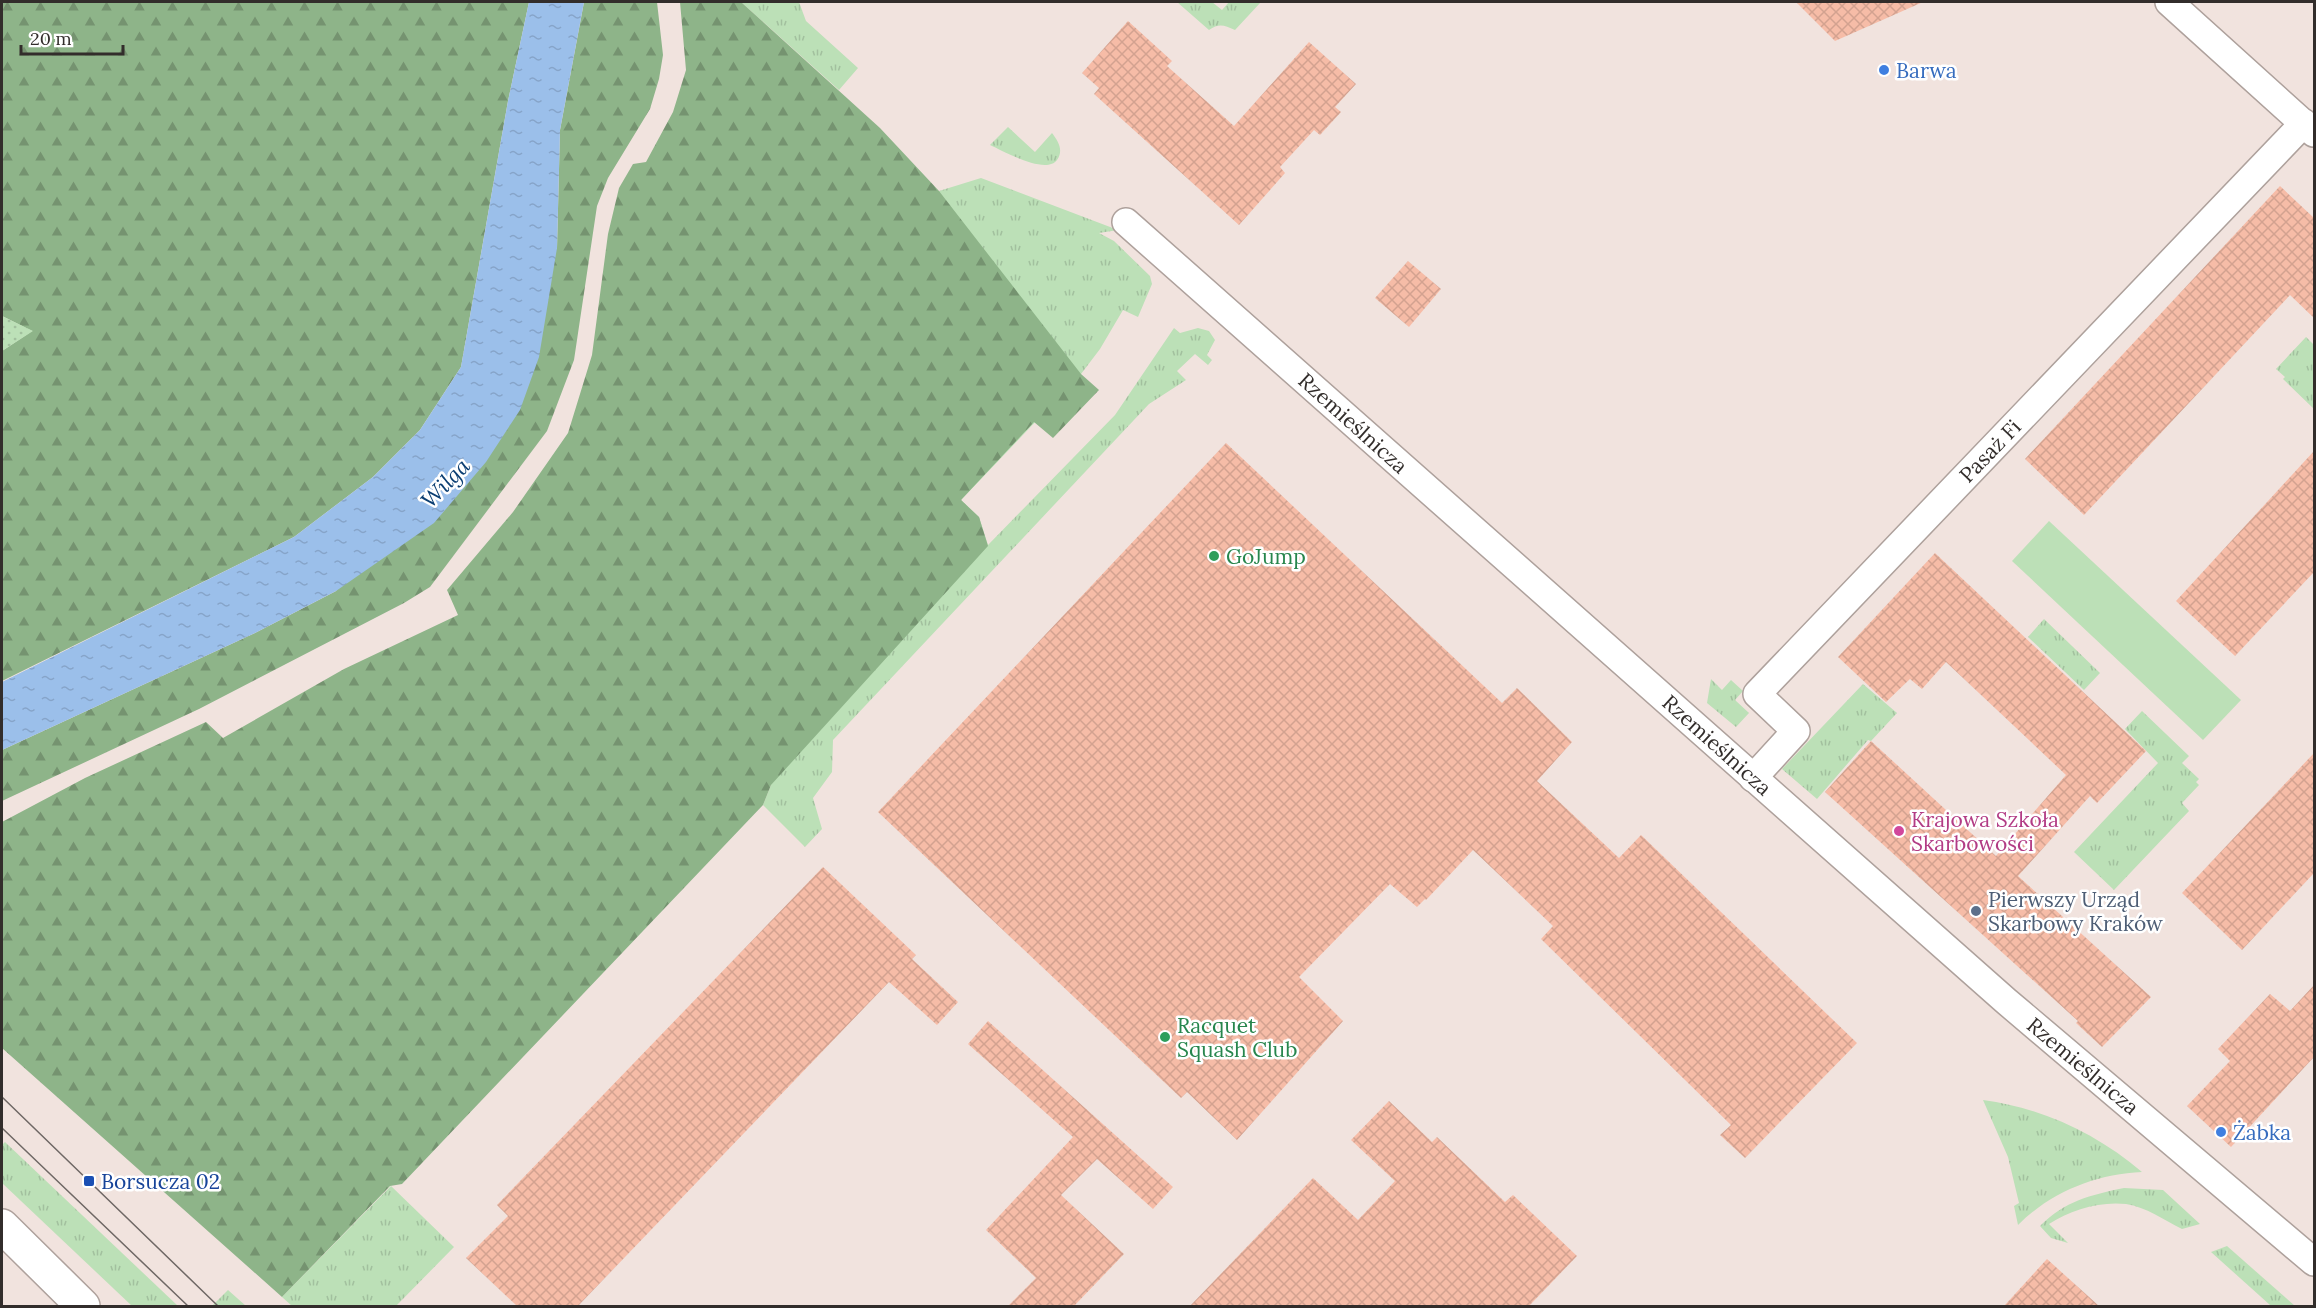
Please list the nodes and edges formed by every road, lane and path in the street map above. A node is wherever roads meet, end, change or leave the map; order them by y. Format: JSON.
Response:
{"nodes":[{"id":1,"x":2169,"y":2,"type":"edge"},
{"id":2,"x":2309,"y":128,"type":"edge"},
{"id":3,"x":1126,"y":222,"type":"dead end"},
{"id":4,"x":1753,"y":778,"type":"junction"},
{"id":5,"x":2,"y":1226,"type":"edge"},
{"id":6,"x":2314,"y":1262,"type":"edge"},
{"id":7,"x":84,"y":1306,"type":"edge"}],
"edges":[{"from":1,"to":2,"type":"street"},
{"from":2,"to":4,"type":"street","name":"Pasaż Fi"},
{"from":3,"to":4,"type":"street","name":"Rzemieślnicza"},
{"from":4,"to":6,"type":"street","name":"Rzemieślnicza"},
{"from":5,"to":7,"type":"main road"}]}
